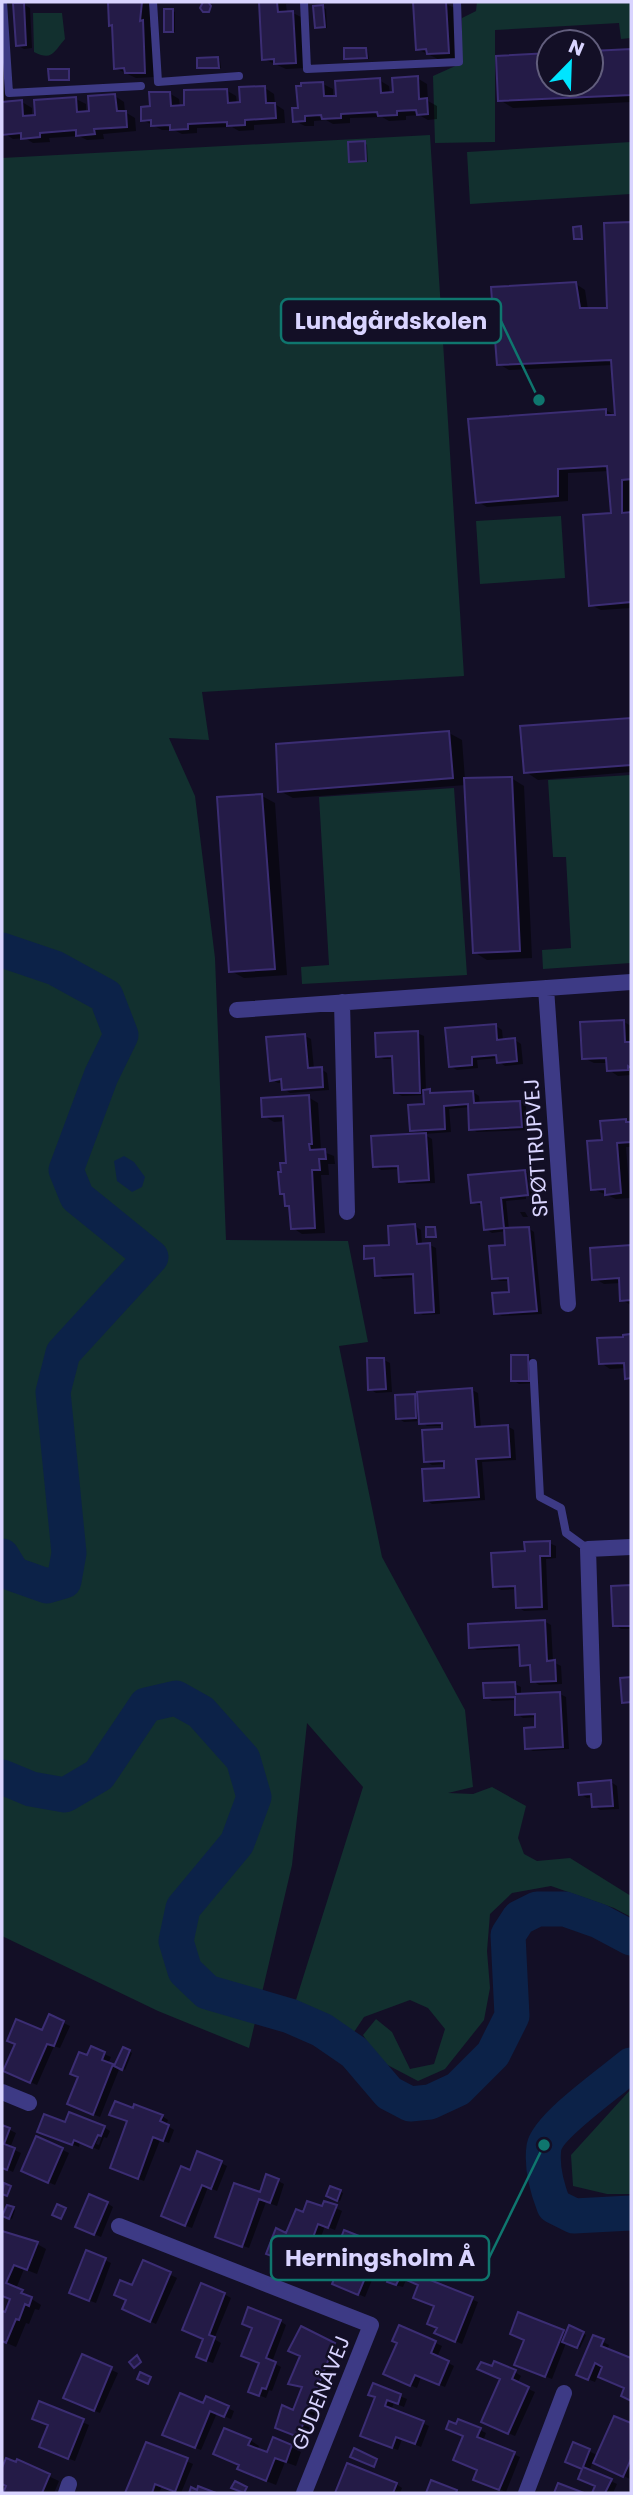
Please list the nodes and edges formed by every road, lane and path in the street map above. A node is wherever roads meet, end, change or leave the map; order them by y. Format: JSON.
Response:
{"nodes":[{"id":1,"x":4,"y":2,"type":"edge"},
{"id":2,"x":153,"y":2,"type":"edge"},
{"id":3,"x":304,"y":2,"type":"edge"},
{"id":4,"x":457,"y":2,"type":"edge"},
{"id":5,"x":239,"y":76,"type":"dead end"},
{"id":6,"x":141,"y":86,"type":"dead end"},
{"id":7,"x":631,"y":982,"type":"edge"},
{"id":8,"x":546,"y":988,"type":"junction"},
{"id":9,"x":342,"y":1002,"type":"junction"},
{"id":10,"x":237,"y":1010,"type":"dead end"},
{"id":11,"x":347,"y":1212,"type":"dead end"},
{"id":12,"x":568,"y":1304,"type":"dead end"},
{"id":13,"x":533,"y":1363,"type":"dead end"},
{"id":14,"x":631,"y":1547,"type":"edge"},
{"id":15,"x":588,"y":1549,"type":"junction"},
{"id":16,"x":594,"y":1741,"type":"dead end"},
{"id":17,"x":2,"y":2092,"type":"edge"},
{"id":18,"x":29,"y":2103,"type":"dead end"},
{"id":19,"x":119,"y":2225,"type":"dead end"},
{"id":20,"x":564,"y":2393,"type":"dead end"},
{"id":21,"x":304,"y":2493,"type":"edge"},
{"id":22,"x":526,"y":2493,"type":"edge"}],
"edges":[{"from":1,"to":6,"type":"lane"},
{"from":2,"to":5,"type":"lane"},
{"from":3,"to":4,"type":"lane"},
{"from":7,"to":8,"type":"street"},
{"from":8,"to":9,"type":"street"},
{"from":8,"to":12,"type":"street","name":"SPØTTRUPVEJ"},
{"from":9,"to":10,"type":"street"},
{"from":9,"to":11,"type":"street"},
{"from":13,"to":15,"type":"lane"},
{"from":14,"to":15,"type":"street"},
{"from":15,"to":16,"type":"street"},
{"from":17,"to":18,"type":"street"},
{"from":19,"to":21,"type":"street","name":"GUDENÅVEJ"},
{"from":20,"to":22,"type":"street"}]}
